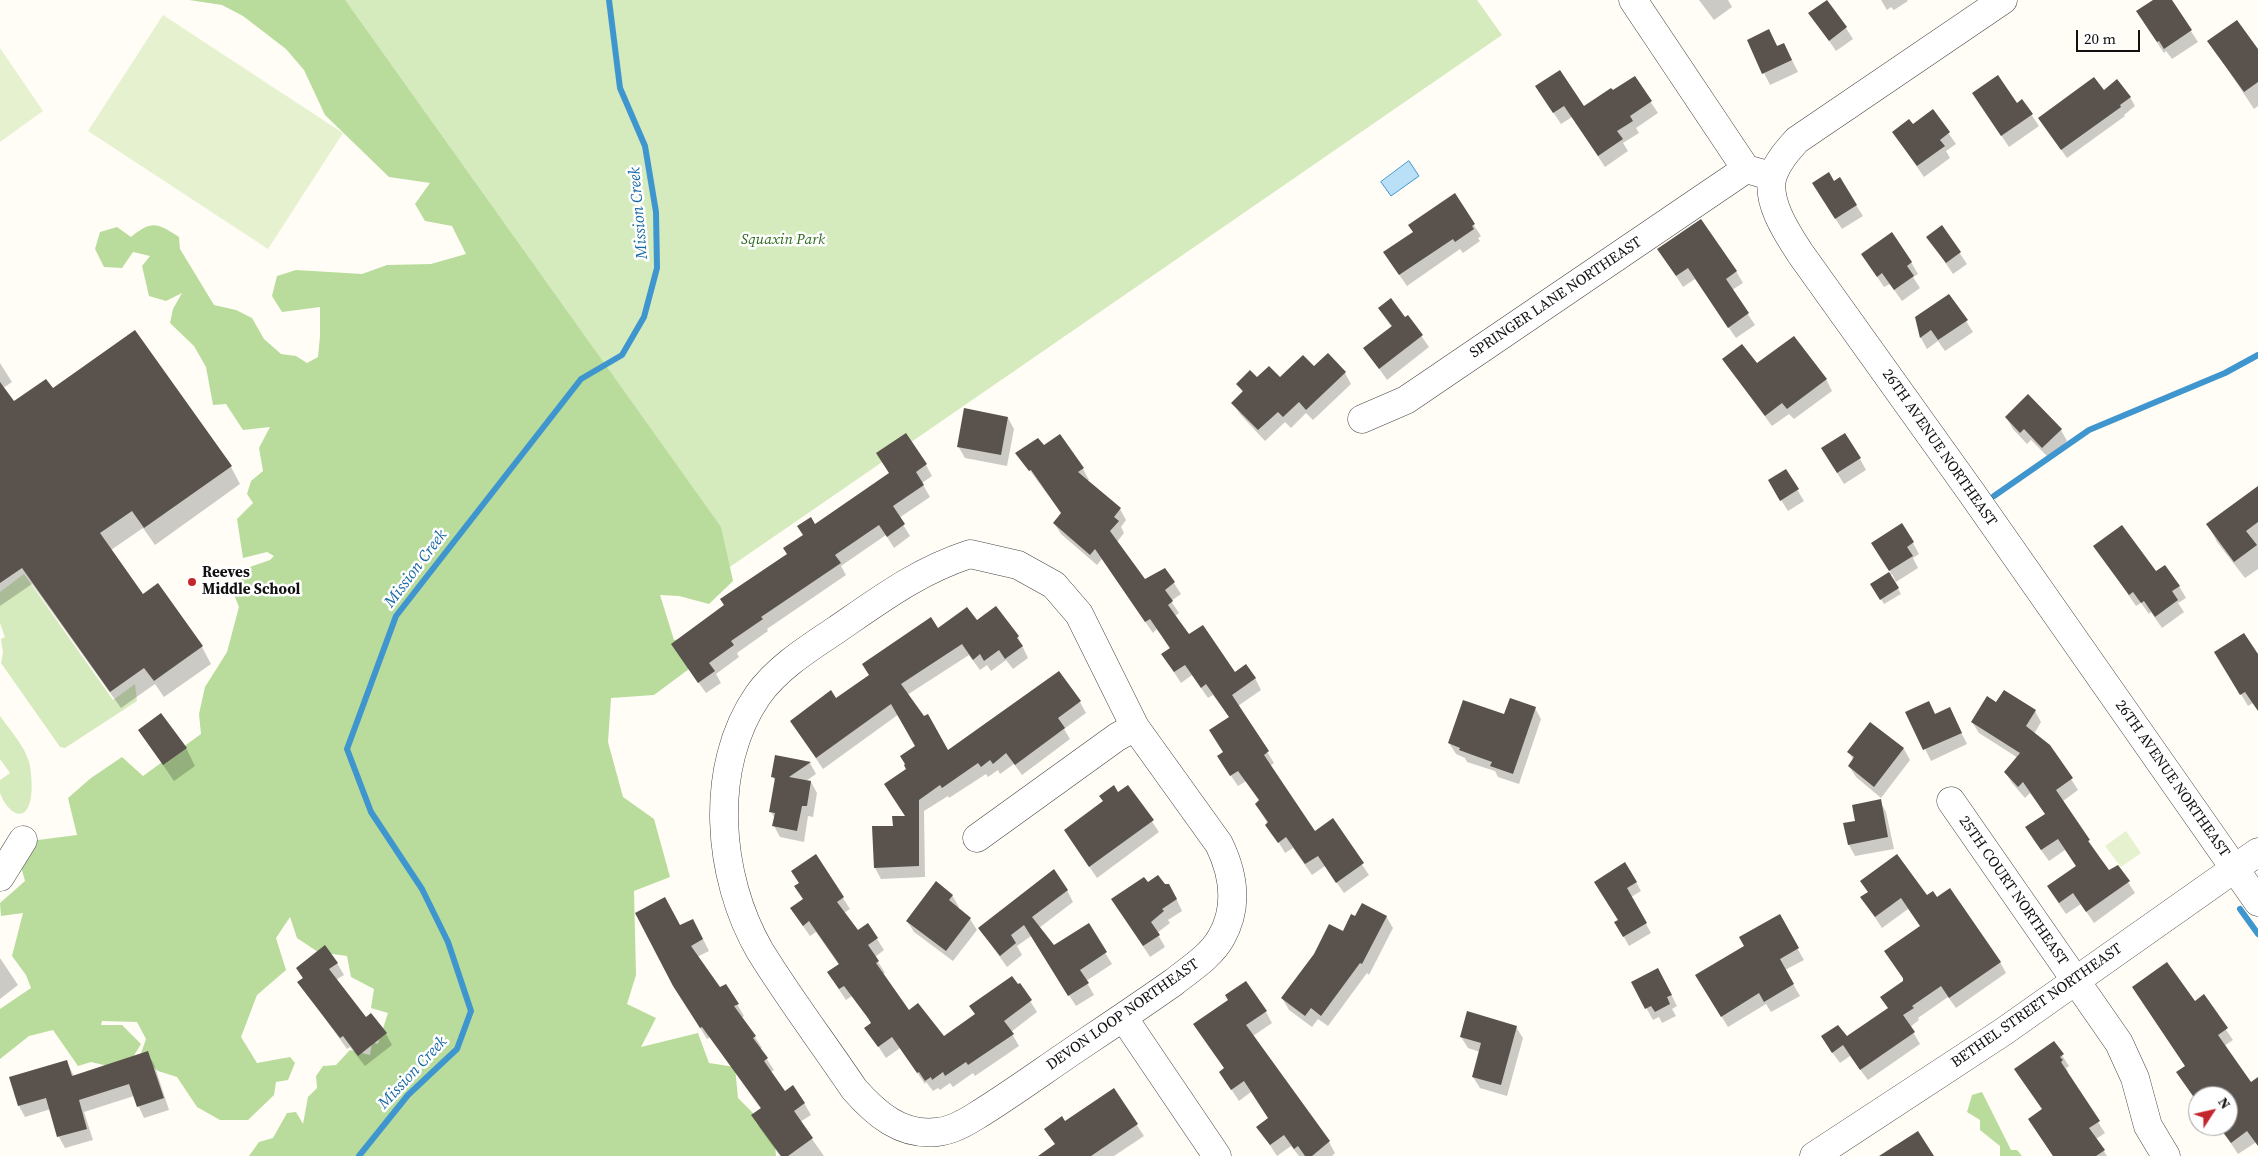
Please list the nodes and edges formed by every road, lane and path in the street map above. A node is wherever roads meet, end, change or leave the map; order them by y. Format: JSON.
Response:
{"nodes":[{"id":1,"x":1633,"y":0,"type":"edge"},
{"id":2,"x":2003,"y":0,"type":"edge"},
{"id":3,"x":1746,"y":169,"type":"junction"},
{"id":4,"x":1772,"y":176,"type":"junction"},
{"id":5,"x":1362,"y":419,"type":"dead end"},
{"id":6,"x":1135,"y":727,"type":"junction"},
{"id":7,"x":1951,"y":802,"type":"dead end"},
{"id":8,"x":977,"y":838,"type":"dead end"},
{"id":9,"x":23,"y":840,"type":"dead end"},
{"id":10,"x":2258,"y":852,"type":"edge"},
{"id":11,"x":2235,"y":868,"type":"junction"},
{"id":12,"x":0,"y":877,"type":"edge"},
{"id":13,"x":2258,"y":902,"type":"edge"},
{"id":14,"x":2075,"y":981,"type":"junction"},
{"id":15,"x":1124,"y":1017,"type":"junction"},
{"id":16,"x":1818,"y":1155,"type":"edge"},
{"id":17,"x":1217,"y":1156,"type":"edge"},
{"id":18,"x":2166,"y":1156,"type":"edge"}],
"edges":[{"from":1,"to":3,"type":"street"},
{"from":2,"to":4,"type":"street"},
{"from":3,"to":4,"type":"street"},
{"from":3,"to":5,"type":"street","name":"SPRINGER LANE NORTHEAST"},
{"from":4,"to":11,"type":"street","name":"26TH AVENUE NORTHEAST"},
{"from":6,"to":8,"type":"street"},
{"from":6,"to":15,"type":"street","name":"DEVON LOOP NORTHEAST"},
{"from":6,"to":15,"type":"street","name":"DEVON LOOP NORTHEAST"},
{"from":7,"to":14,"type":"street","name":"25TH COURT NORTHEAST"},
{"from":9,"to":12,"type":"street"},
{"from":10,"to":11,"type":"street","name":"BETHEL STREET NORTHEAST"},
{"from":11,"to":13,"type":"street","name":"26TH AVENUE NORTHEAST"},
{"from":11,"to":14,"type":"street","name":"BETHEL STREET NORTHEAST"},
{"from":14,"to":16,"type":"street","name":"BETHEL STREET NORTHEAST"},
{"from":14,"to":18,"type":"street","name":"25TH COURT NORTHEAST"},
{"from":15,"to":17,"type":"street"}]}
